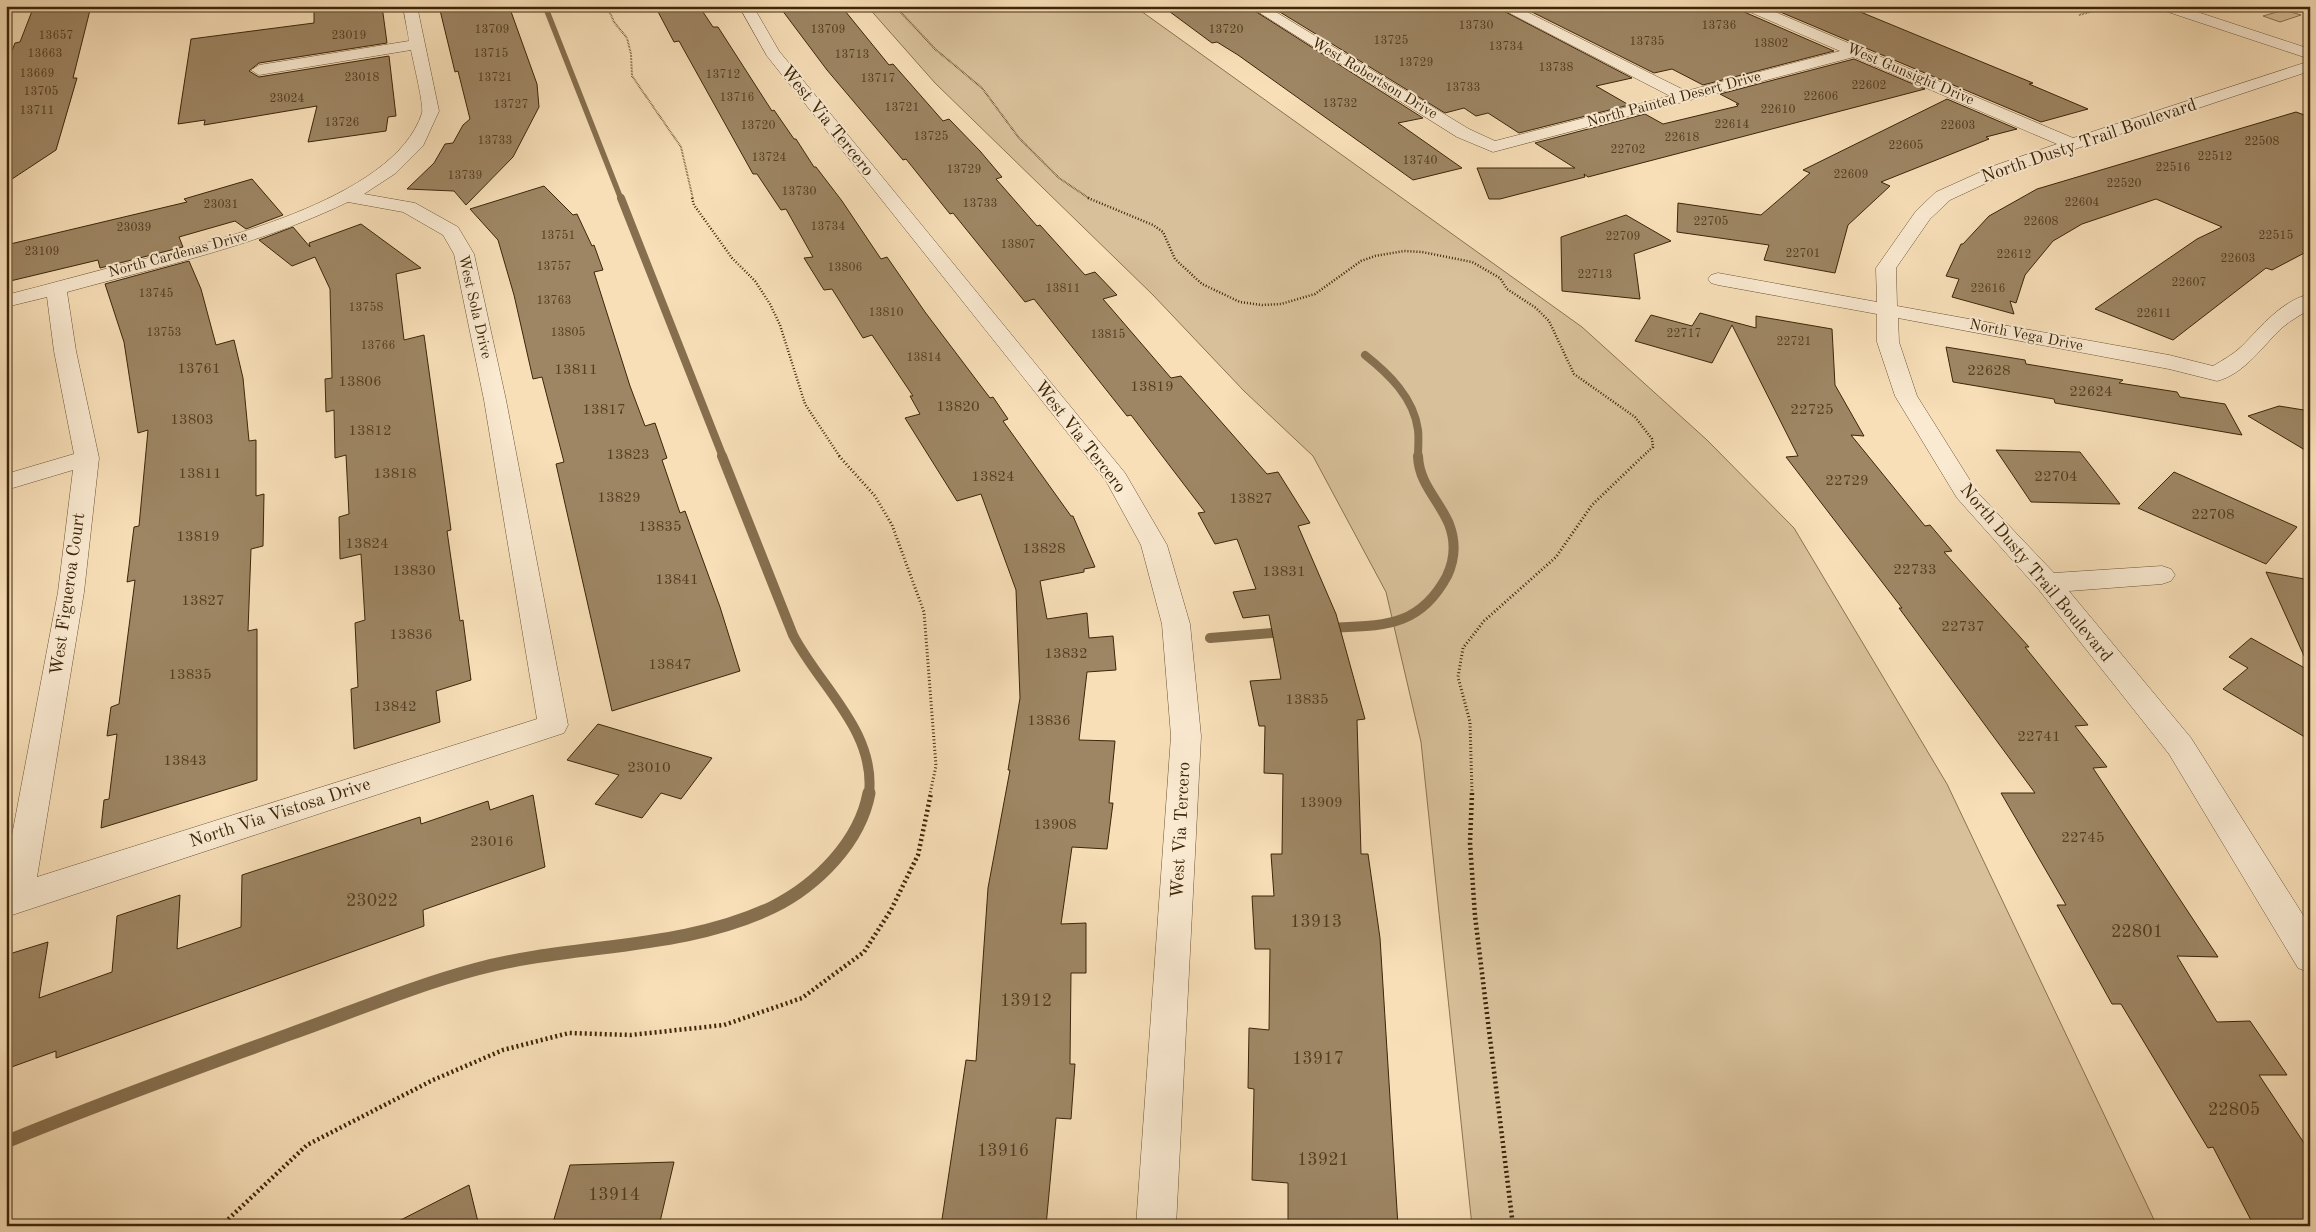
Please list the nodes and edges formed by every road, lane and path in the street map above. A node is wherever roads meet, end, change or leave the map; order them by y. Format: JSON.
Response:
{"nodes":[{"id":1,"x":410,"y":6,"type":"edge"},
{"id":2,"x":608,"y":6,"type":"edge"},
{"id":3,"x":746,"y":6,"type":"edge"},
{"id":4,"x":895,"y":6,"type":"edge"},
{"id":5,"x":1256,"y":6,"type":"edge"},
{"id":6,"x":1503,"y":6,"type":"edge"},
{"id":7,"x":1748,"y":6,"type":"edge"},
{"id":8,"x":2097,"y":6,"type":"edge"},
{"id":9,"x":2111,"y":6,"type":"edge"},
{"id":10,"x":2164,"y":6,"type":"edge"},
{"id":11,"x":2079,"y":11,"type":"dead end"},
{"id":12,"x":2079,"y":15,"type":"dead end"},
{"id":13,"x":418,"y":44,"type":"junction"},
{"id":14,"x":1854,"y":52,"type":"junction"},
{"id":15,"x":2310,"y":54,"type":"edge"},
{"id":16,"x":2310,"y":66,"type":"edge"},
{"id":17,"x":259,"y":70,"type":"dead end"},
{"id":18,"x":1683,"y":96,"type":"junction"},
{"id":19,"x":2072,"y":144,"type":"junction"},
{"id":20,"x":1493,"y":147,"type":"joint"},
{"id":21,"x":345,"y":196,"type":"junction"},
{"id":22,"x":1718,"y":279,"type":"dead end"},
{"id":23,"x":56,"y":289,"type":"junction"},
{"id":24,"x":2310,"y":300,"type":"edge"},
{"id":25,"x":6,"y":302,"type":"edge"},
{"id":26,"x":1886,"y":309,"type":"junction"},
{"id":27,"x":87,"y":458,"type":"junction"},
{"id":28,"x":6,"y":482,"type":"edge"},
{"id":29,"x":2162,"y":575,"type":"dead end"},
{"id":30,"x":2048,"y":583,"type":"junction"},
{"id":31,"x":553,"y":725,"type":"joint"},
{"id":32,"x":12,"y":900,"type":"edge"},
{"id":33,"x":2310,"y":957,"type":"edge"},
{"id":34,"x":221,"y":1226,"type":"edge"},
{"id":35,"x":1156,"y":1226,"type":"edge"},
{"id":36,"x":1513,"y":1226,"type":"edge"}],
"edges":[{"from":1,"to":13,"type":"street"},
{"from":2,"to":34,"type":"path"},
{"from":3,"to":35,"type":"street","name":"West Via Tercero"},
{"from":4,"to":36,"type":"path"},
{"from":5,"to":20,"type":"street","name":"West Robertson Drive"},
{"from":6,"to":18,"type":"street"},
{"from":7,"to":14,"type":"street","name":"West Gunsight Drive"},
{"from":8,"to":11,"type":"path"},
{"from":9,"to":12,"type":"path"},
{"from":10,"to":15,"type":"street"},
{"from":13,"to":17,"type":"street"},
{"from":13,"to":21,"type":"street"},
{"from":14,"to":18,"type":"street","name":"North Painted Desert Drive"},
{"from":14,"to":19,"type":"street","name":"West Gunsight Drive"},
{"from":16,"to":19,"type":"street","name":"North Dusty Trail Boulevard"},
{"from":18,"to":20,"type":"street","name":"North Painted Desert Drive"},
{"from":19,"to":26,"type":"street","name":"North Dusty Trail Boulevard"},
{"from":21,"to":23,"type":"street","name":"North Cardenas Drive"},
{"from":21,"to":31,"type":"street","name":"West Sola Drive"},
{"from":22,"to":26,"type":"street","name":"North Vega Drive"},
{"from":23,"to":25,"type":"street","name":"North Cardenas Drive"},
{"from":23,"to":27,"type":"street","name":"West Figueroa Court"},
{"from":24,"to":26,"type":"street","name":"North Vega Drive"},
{"from":26,"to":30,"type":"street","name":"North Dusty Trail Boulevard"},
{"from":27,"to":28,"type":"street"},
{"from":27,"to":32,"type":"street","name":"West Figueroa Court"},
{"from":29,"to":30,"type":"street"},
{"from":30,"to":33,"type":"street","name":"North Dusty Trail Boulevard"},
{"from":31,"to":32,"type":"street","name":"North Via Vistosa Drive"}]}
